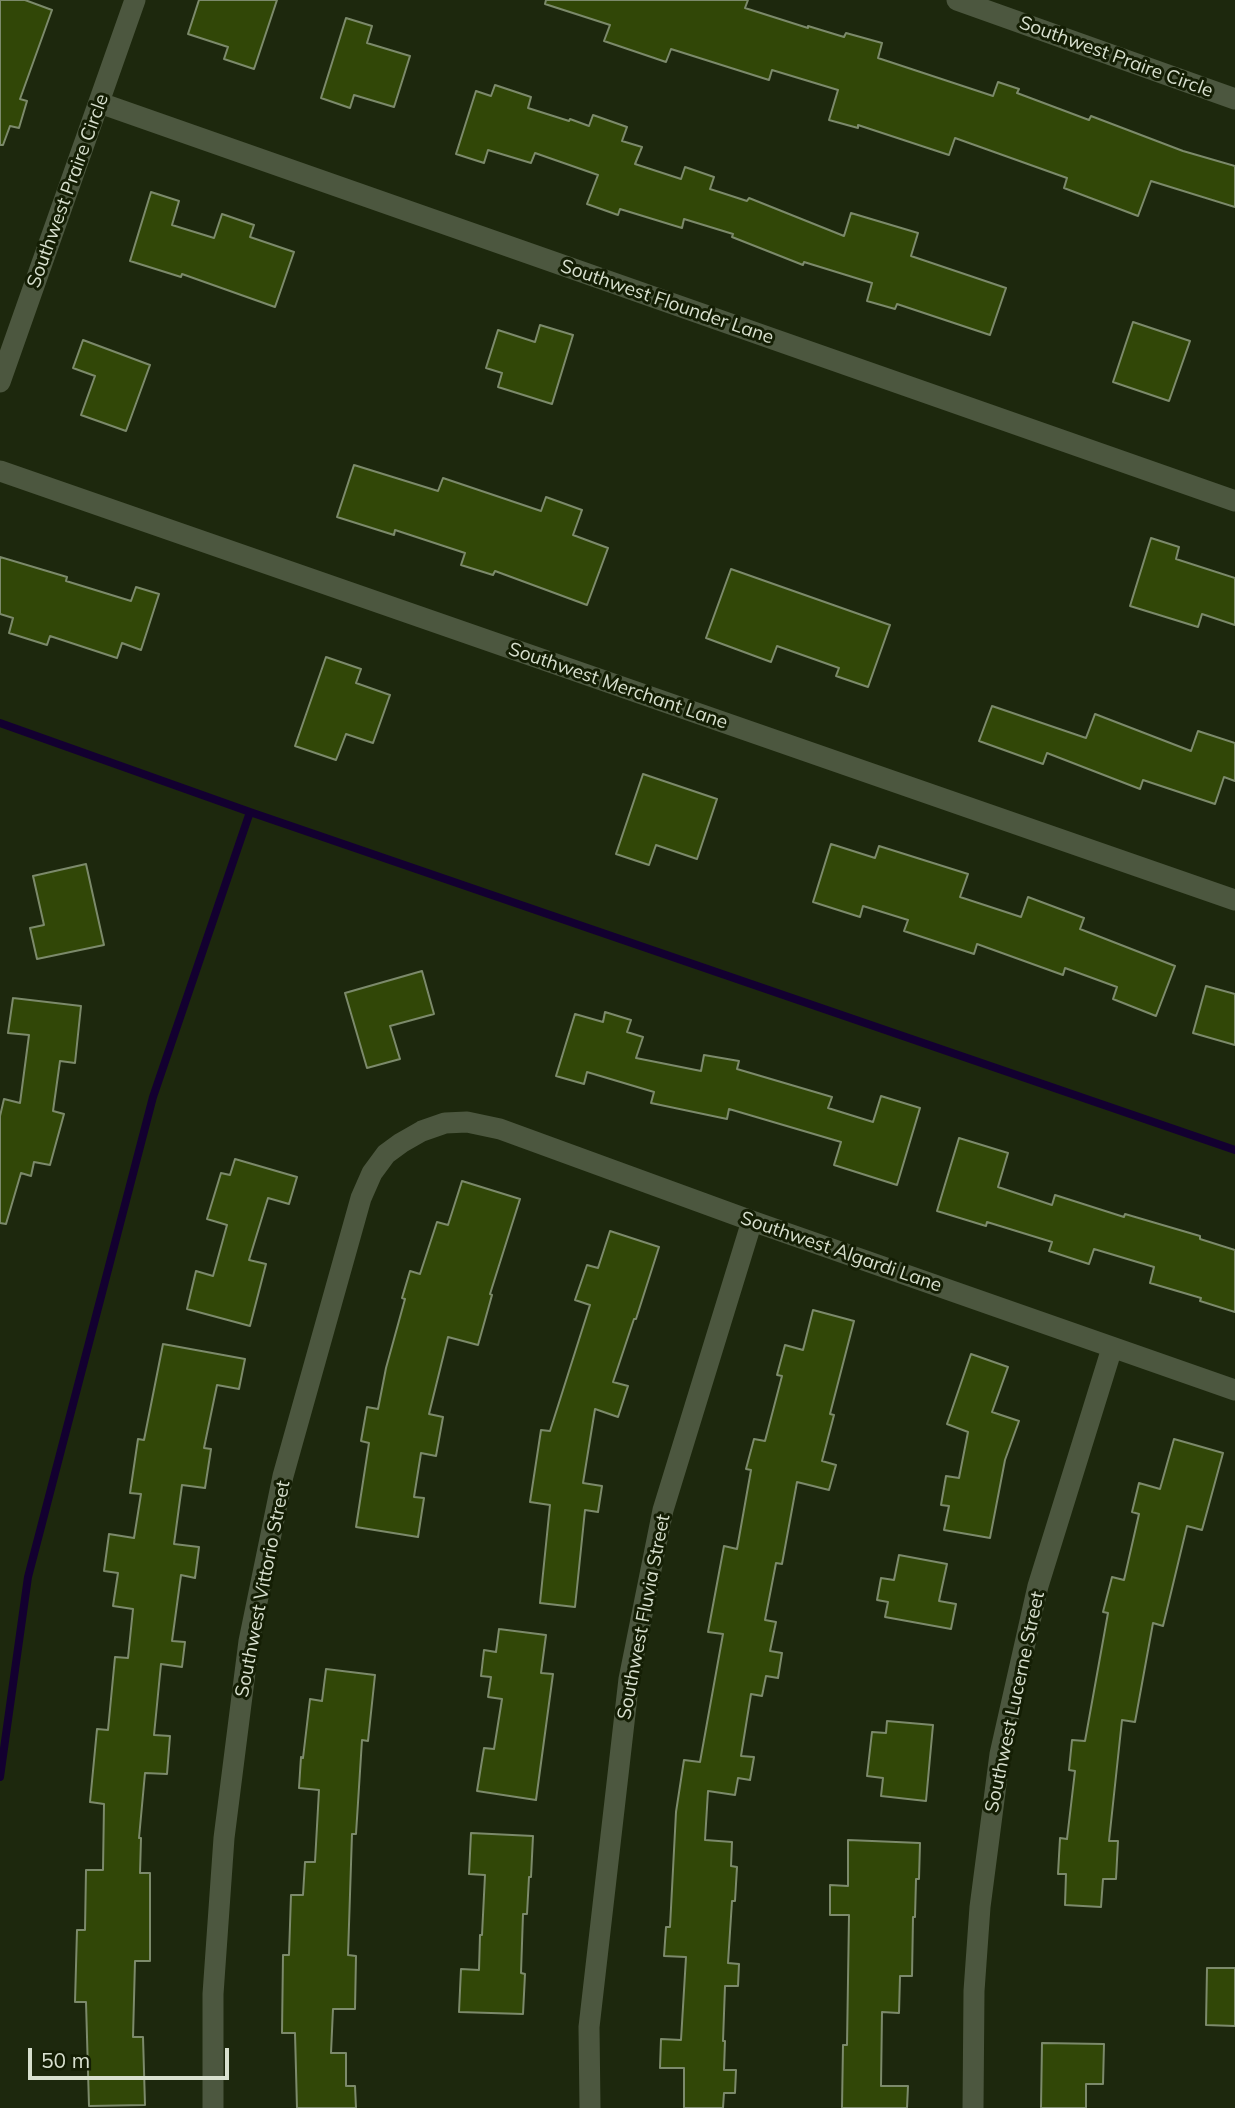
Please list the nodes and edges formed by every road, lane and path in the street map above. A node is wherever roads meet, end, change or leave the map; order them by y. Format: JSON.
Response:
{"nodes":[{"id":1,"x":135,"y":0,"type":"edge"},
{"id":2,"x":957,"y":0,"type":"edge"},
{"id":3,"x":1235,"y":99,"type":"edge"},
{"id":4,"x":100,"y":103,"type":"junction"},
{"id":5,"x":0,"y":382,"type":"edge"},
{"id":6,"x":0,"y":471,"type":"edge"},
{"id":7,"x":1235,"y":502,"type":"edge"},
{"id":8,"x":1235,"y":900,"type":"edge"},
{"id":9,"x":445,"y":1123,"type":"joint"},
{"id":10,"x":752,"y":1221,"type":"junction"},
{"id":11,"x":1112,"y":1348,"type":"junction"},
{"id":12,"x":1235,"y":1390,"type":"edge"},
{"id":13,"x":213,"y":2108,"type":"edge"},
{"id":14,"x":590,"y":2108,"type":"edge"},
{"id":15,"x":973,"y":2108,"type":"edge"}],
"edges":[{"from":1,"to":4,"type":"street","name":"Southwest Praire Circle"},
{"from":2,"to":3,"type":"street","name":"Southwest Praire Circle"},
{"from":4,"to":5,"type":"street","name":"Southwest Praire Circle"},
{"from":4,"to":7,"type":"street","name":"Southwest Flounder Lane"},
{"from":6,"to":8,"type":"street","name":"Southwest Merchant Lane"},
{"from":9,"to":10,"type":"street","name":"Southwest Algardi Lane"},
{"from":9,"to":13,"type":"street","name":"Southwest Vittorio Street"},
{"from":10,"to":11,"type":"street","name":"Southwest Algardi Lane"},
{"from":10,"to":14,"type":"street","name":"Southwest Fluvia Street"},
{"from":11,"to":12,"type":"street","name":"Southwest Algardi Lane"},
{"from":11,"to":15,"type":"street","name":"Southwest Lucerne Street"}]}
